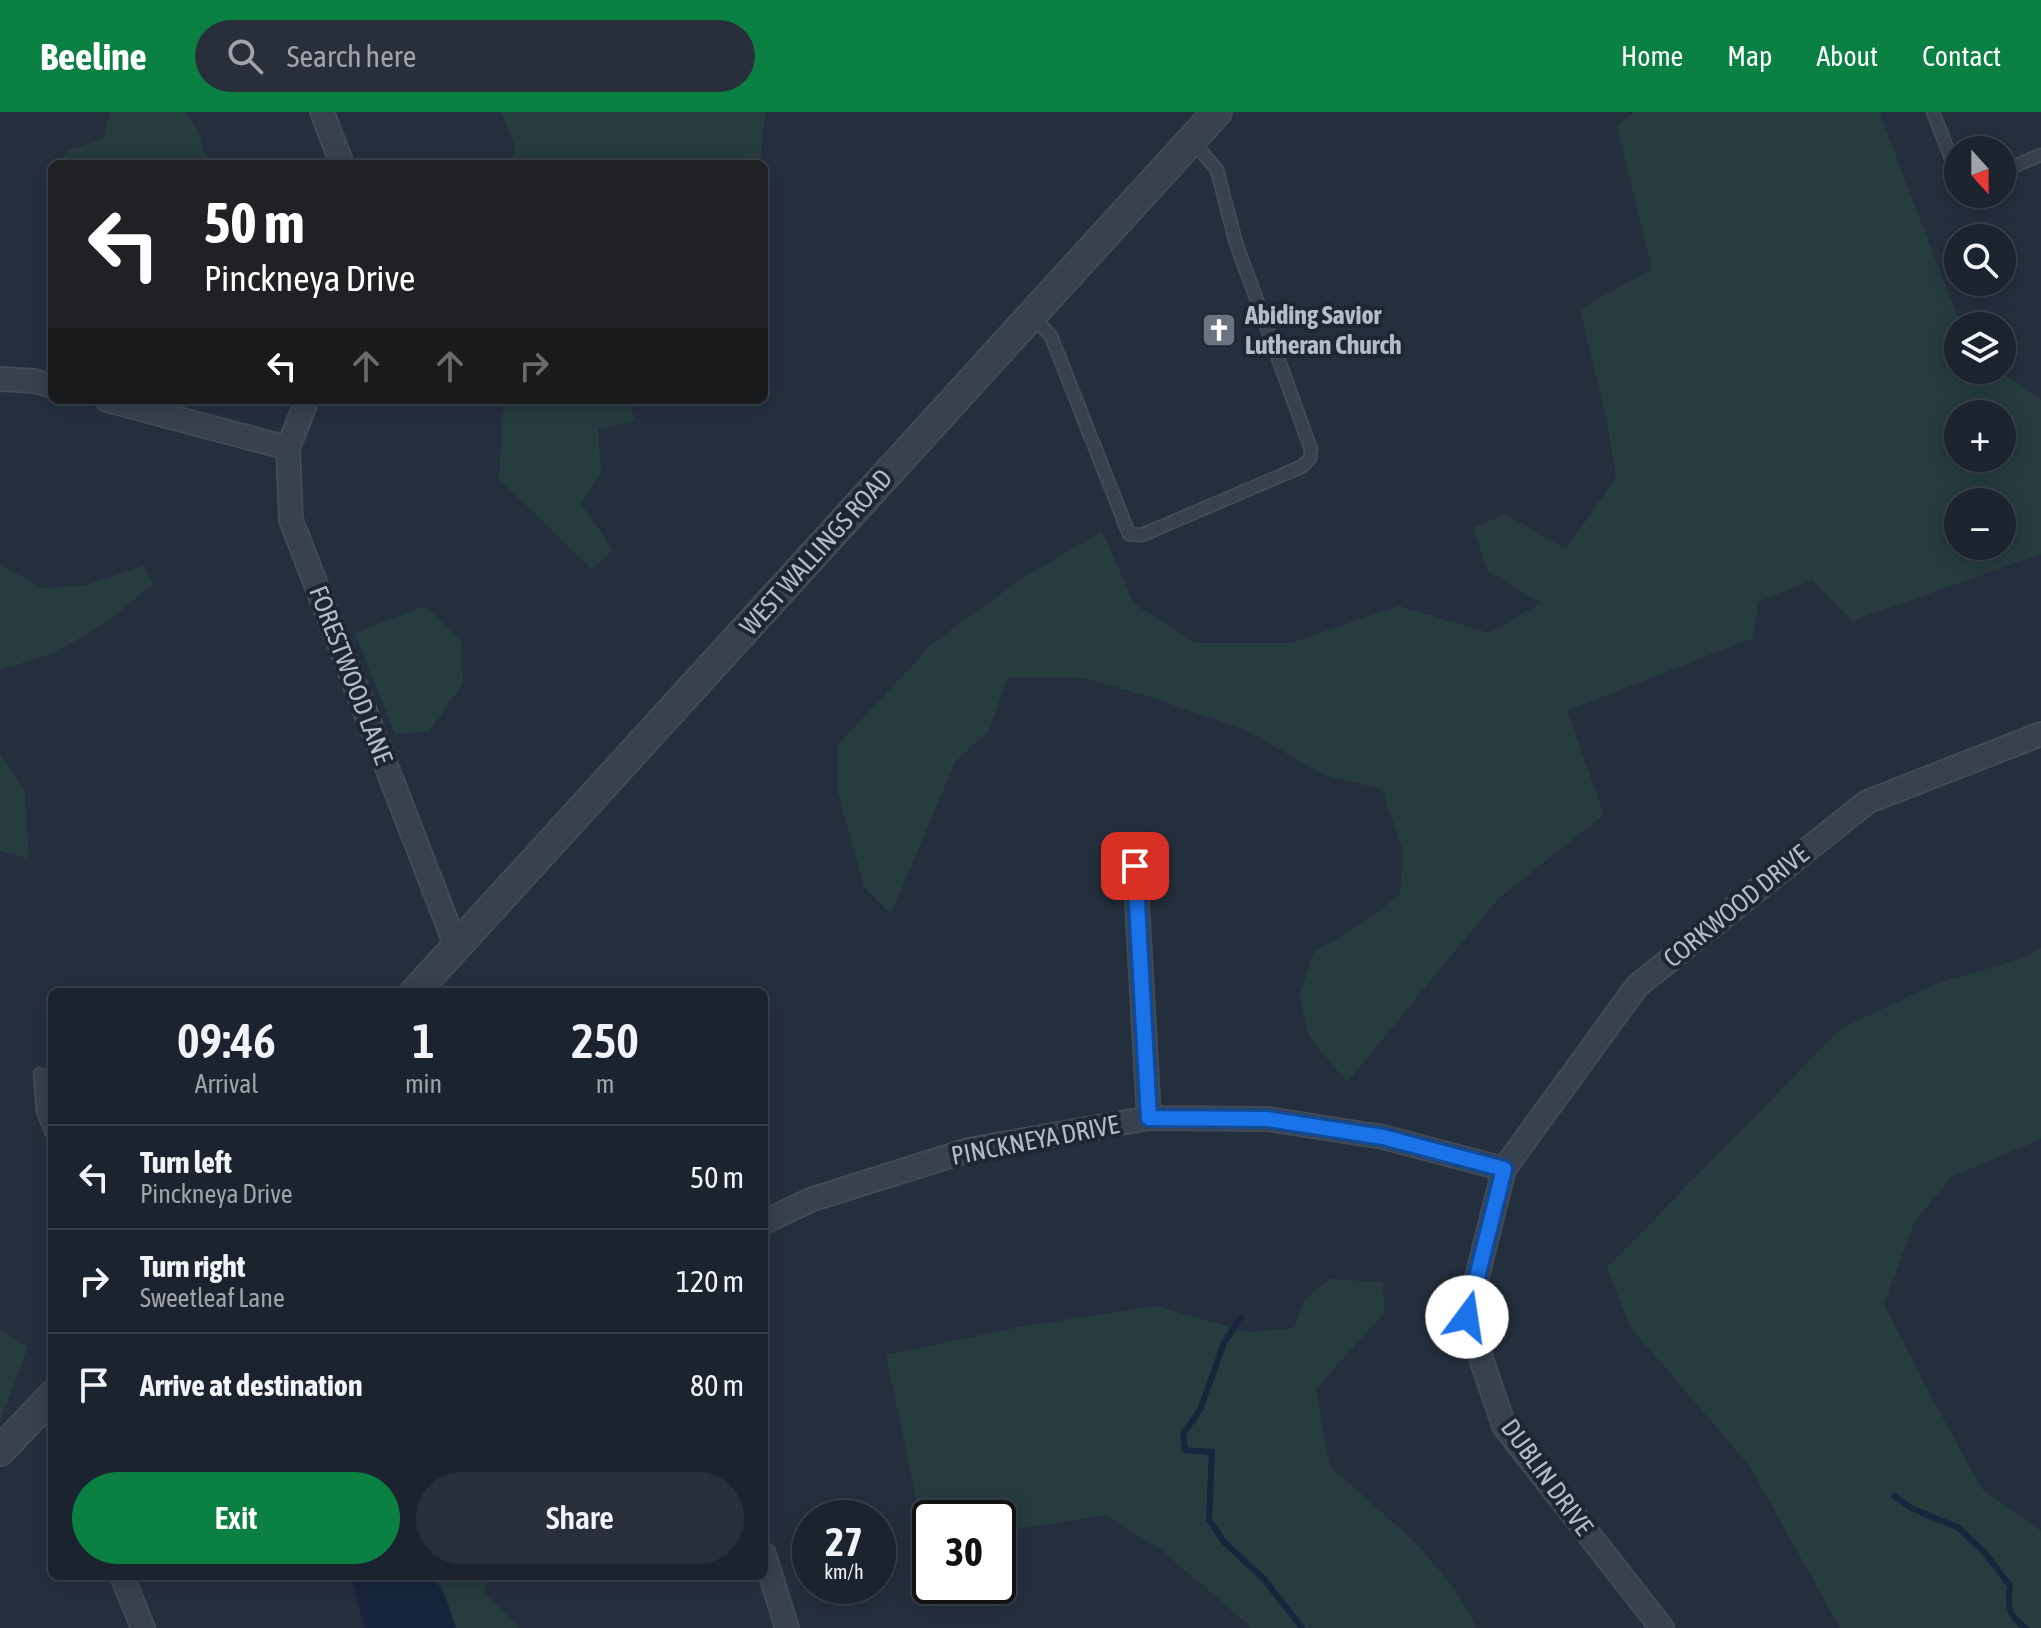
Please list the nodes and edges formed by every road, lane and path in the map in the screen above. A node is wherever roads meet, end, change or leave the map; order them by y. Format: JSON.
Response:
{"nodes":[{"id":1,"x":322,"y":112,"type":"edge"},
{"id":2,"x":1217,"y":112,"type":"edge"},
{"id":3,"x":1933,"y":112,"type":"edge"},
{"id":4,"x":1192,"y":140,"type":"junction"},
{"id":5,"x":1944,"y":140,"type":"edge"},
{"id":6,"x":2041,"y":155,"type":"edge"},
{"id":7,"x":340,"y":160,"type":"edge"},
{"id":8,"x":2016,"y":165,"type":"edge"},
{"id":9,"x":1031,"y":316,"type":"junction"},
{"id":10,"x":0,"y":379,"type":"edge"},
{"id":11,"x":48,"y":385,"type":"edge"},
{"id":12,"x":122,"y":404,"type":"edge"},
{"id":13,"x":305,"y":404,"type":"edge"},
{"id":14,"x":288,"y":448,"type":"junction"},
{"id":15,"x":2041,"y":734,"type":"edge"},
{"id":16,"x":1135,"y":866,"type":"dead end"},
{"id":17,"x":456,"y":946,"type":"junction"},
{"id":18,"x":419,"y":988,"type":"edge"},
{"id":19,"x":40,"y":1074,"type":"dead end"},
{"id":20,"x":1149,"y":1118,"type":"junction"},
{"id":21,"x":48,"y":1124,"type":"edge"},
{"id":22,"x":1504,"y":1169,"type":"junction"},
{"id":23,"x":768,"y":1220,"type":"edge"},
{"id":24,"x":48,"y":1403,"type":"edge"},
{"id":25,"x":0,"y":1451,"type":"edge"},
{"id":26,"x":768,"y":1567,"type":"edge"},
{"id":27,"x":124,"y":1580,"type":"edge"},
{"id":28,"x":143,"y":1628,"type":"edge"},
{"id":29,"x":787,"y":1628,"type":"edge"},
{"id":30,"x":1662,"y":1628,"type":"edge"}],
"edges":[{"from":1,"to":7,"type":"street"},
{"from":2,"to":4,"type":"street","name":"WEST WALLINGS ROAD"},
{"from":3,"to":5,"type":"lane"},
{"from":4,"to":9,"type":"street","name":"WEST WALLINGS ROAD"},
{"from":4,"to":9,"type":"lane"},
{"from":6,"to":8,"type":"lane"},
{"from":9,"to":17,"type":"street","name":"WEST WALLINGS ROAD"},
{"from":10,"to":11,"type":"street"},
{"from":12,"to":14,"type":"street"},
{"from":13,"to":14,"type":"street","name":"FORESTWOOD LANE"},
{"from":14,"to":17,"type":"street","name":"FORESTWOOD LANE"},
{"from":15,"to":22,"type":"street","name":"CORKWOOD DRIVE"},
{"from":16,"to":20,"type":"street"},
{"from":17,"to":18,"type":"street","name":"WEST WALLINGS ROAD"},
{"from":19,"to":21,"type":"lane"},
{"from":20,"to":22,"type":"street","name":"PINCKNEYA DRIVE"},
{"from":20,"to":23,"type":"street","name":"PINCKNEYA DRIVE"},
{"from":22,"to":30,"type":"street","name":"DUBLIN DRIVE"},
{"from":24,"to":25,"type":"street"},
{"from":26,"to":29,"type":"street"},
{"from":27,"to":28,"type":"street"}]}
